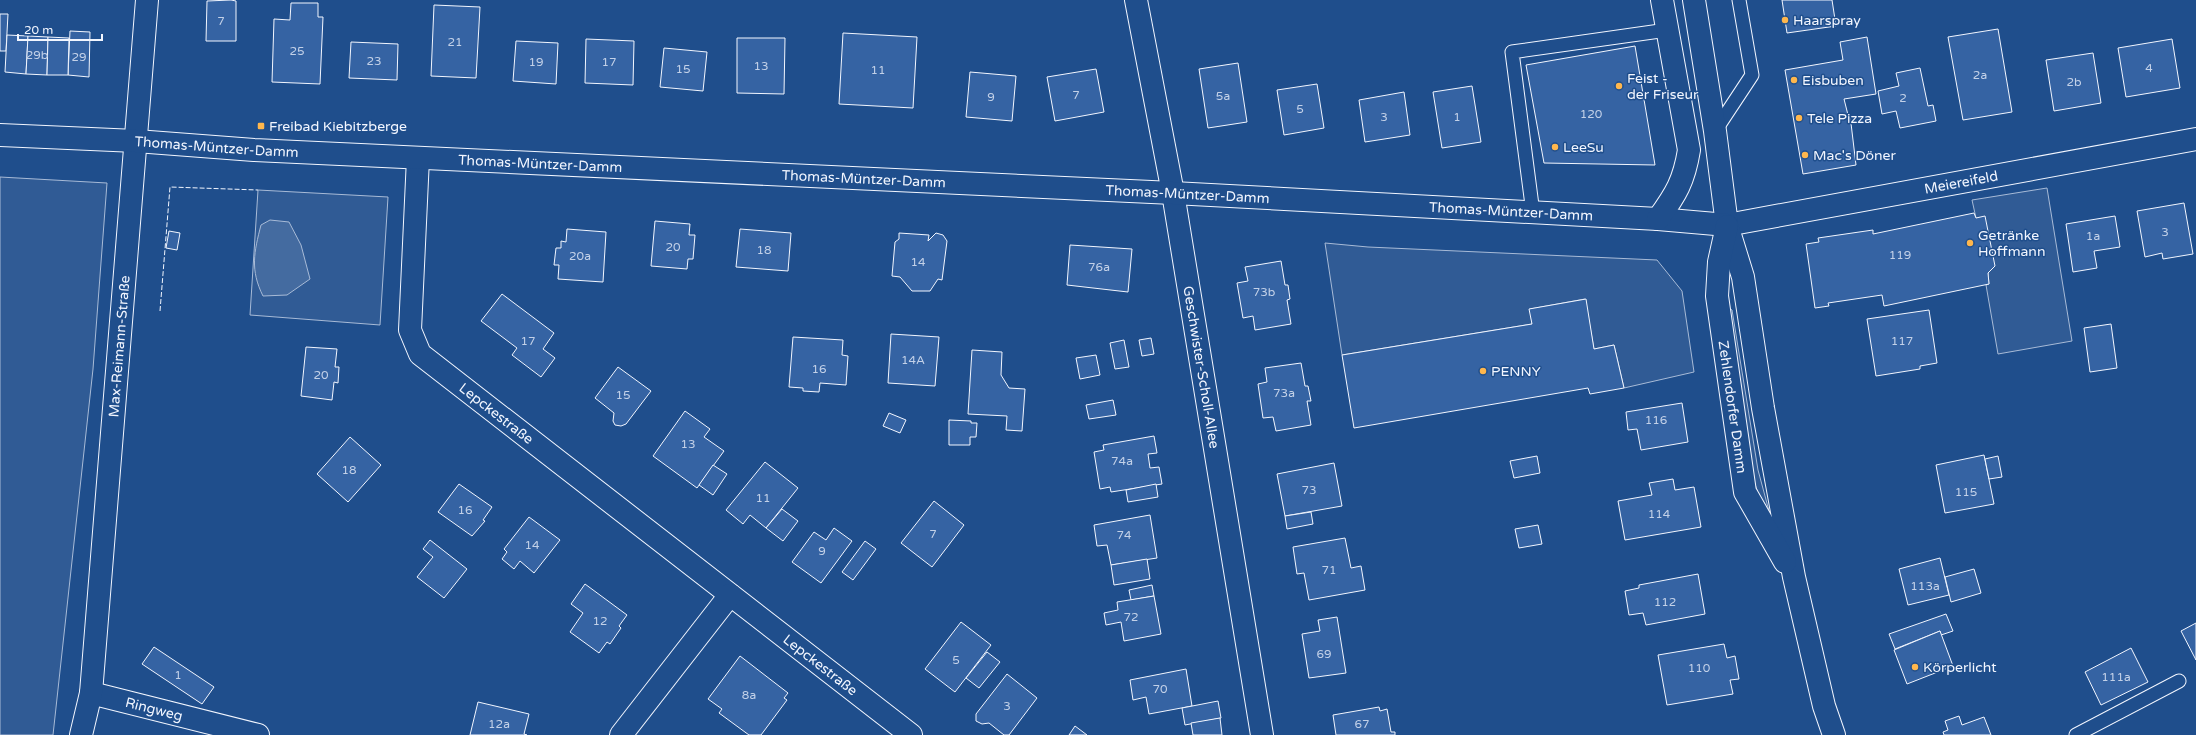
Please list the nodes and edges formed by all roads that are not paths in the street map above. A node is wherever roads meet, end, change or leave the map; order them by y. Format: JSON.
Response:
{"nodes":[{"id":1,"x":147,"y":0,"type":"edge"},
{"id":2,"x":1136,"y":0,"type":"edge"},
{"id":3,"x":1662,"y":0,"type":"edge"},
{"id":4,"x":1694,"y":0,"type":"edge"},
{"id":5,"x":1739,"y":0,"type":"edge"},
{"id":6,"x":1667,"y":30,"type":"junction"},
{"id":7,"x":1715,"y":131,"type":"junction"},
{"id":8,"x":0,"y":135,"type":"edge"},
{"id":9,"x":2196,"y":139,"type":"edge"},
{"id":10,"x":136,"y":141,"type":"junction"},
{"id":11,"x":418,"y":158,"type":"junction"},
{"id":12,"x":1173,"y":193,"type":"junction"},
{"id":13,"x":1533,"y":212,"type":"junction"},
{"id":14,"x":1658,"y":219,"type":"junction"},
{"id":15,"x":1727,"y":225,"type":"junction"},
{"id":16,"x":1794,"y":577,"type":"junction"},
{"id":17,"x":730,"y":595,"type":"junction"},
{"id":18,"x":2179,"y":681,"type":"dead end"},
{"id":19,"x":91,"y":693,"type":"junction"},
{"id":20,"x":81,"y":735,"type":"edge"},
{"id":21,"x":258,"y":735,"type":"edge"},
{"id":22,"x":621,"y":735,"type":"edge"},
{"id":23,"x":911,"y":735,"type":"edge"},
{"id":24,"x":1262,"y":735,"type":"edge"},
{"id":25,"x":1834,"y":735,"type":"edge"},
{"id":26,"x":2076,"y":735,"type":"edge"}],
"edges":[{"from":1,"to":10,"type":"street","name":"Max-Reimann-Straße"},
{"from":2,"to":12,"type":"street","name":"Geschwister-Scholl-Allee"},
{"from":3,"to":6,"type":"street"},
{"from":4,"to":7,"type":"street","name":"Zehlendorfer Damm"},
{"from":5,"to":7,"type":"lane"},
{"from":6,"to":13,"type":"lane"},
{"from":6,"to":14,"type":"street"},
{"from":7,"to":15,"type":"street","name":"Zehlendorfer Damm"},
{"from":8,"to":10,"type":"street","name":"Thomas-Müntzer-Damm"},
{"from":9,"to":15,"type":"street","name":"Meiereifeld"},
{"from":10,"to":11,"type":"street","name":"Thomas-Müntzer-Damm"},
{"from":10,"to":19,"type":"street","name":"Max-Reimann-Straße"},
{"from":11,"to":12,"type":"street","name":"Thomas-Müntzer-Damm"},
{"from":11,"to":17,"type":"street","name":"Lepckestraße"},
{"from":12,"to":13,"type":"street","name":"Thomas-Müntzer-Damm"},
{"from":12,"to":24,"type":"street","name":"Geschwister-Scholl-Allee"},
{"from":13,"to":14,"type":"street","name":"Thomas-Müntzer-Damm"},
{"from":14,"to":15,"type":"street","name":"Thomas-Müntzer-Damm"},
{"from":15,"to":16,"type":"street","name":"Zehlendorfer Damm"},
{"from":15,"to":16,"type":"street","name":"Zehlendorfer Damm"},
{"from":16,"to":25,"type":"street","name":"Zehlendorfer Damm"},
{"from":17,"to":22,"type":"street"},
{"from":17,"to":23,"type":"street","name":"Lepckestraße"},
{"from":18,"to":26,"type":"lane"},
{"from":19,"to":20,"type":"street"},
{"from":19,"to":21,"type":"street","name":"Ringweg"}]}
